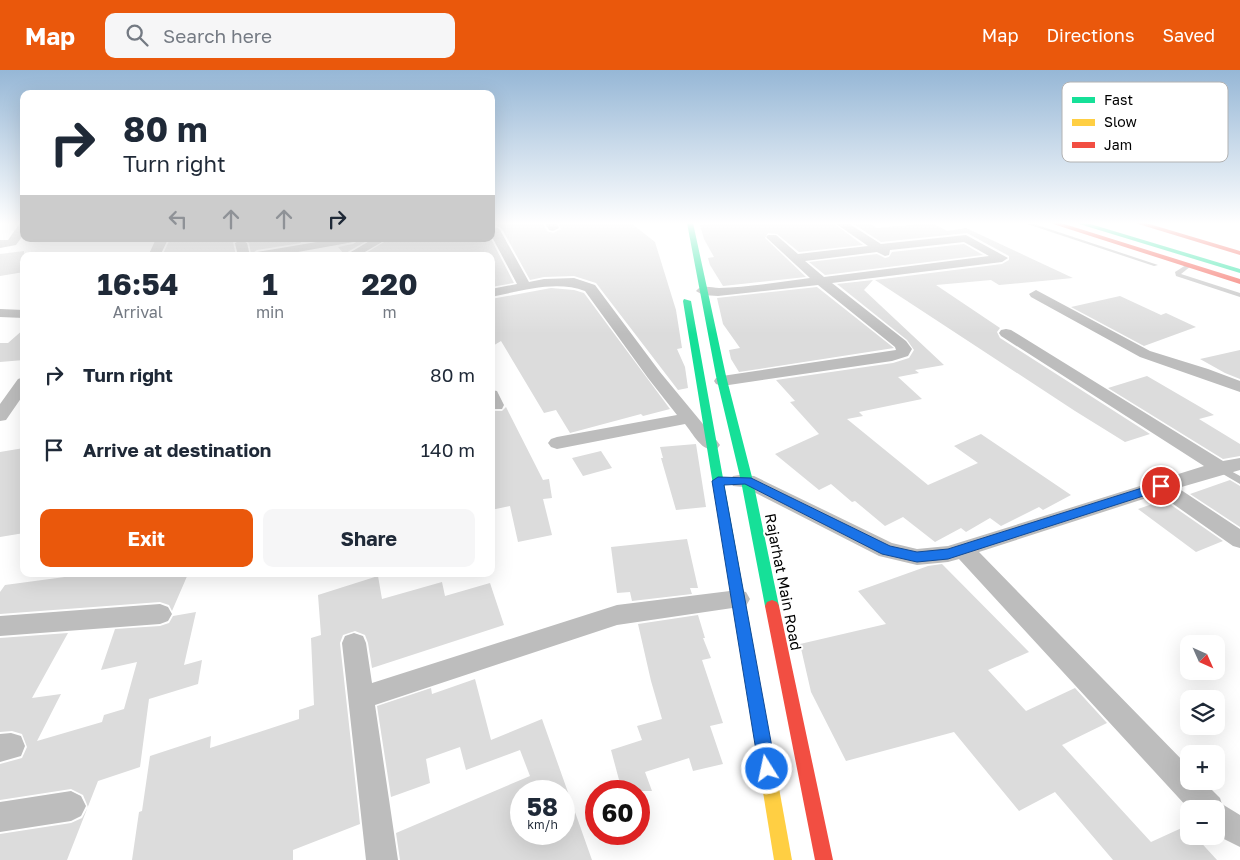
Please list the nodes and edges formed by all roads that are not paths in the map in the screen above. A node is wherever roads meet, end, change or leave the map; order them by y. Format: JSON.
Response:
{"nodes":[{"id":1,"x":511,"y":260,"type":"edge"},
{"id":2,"x":697,"y":260,"type":"edge"},
{"id":3,"x":798,"y":260,"type":"edge"},
{"id":4,"x":897,"y":260,"type":"edge"},
{"id":5,"x":988,"y":260,"type":"edge"},
{"id":6,"x":1169,"y":260,"type":"edge"},
{"id":7,"x":1200,"y":260,"type":"edge"},
{"id":8,"x":1188,"y":266,"type":"junction"},
{"id":9,"x":913,"y":270,"type":"junction"},
{"id":10,"x":1240,"y":272,"type":"edge"},
{"id":11,"x":821,"y":281,"type":"junction"},
{"id":12,"x":1240,"y":282,"type":"edge"},
{"id":13,"x":526,"y":287,"type":"junction"},
{"id":14,"x":685,"y":291,"type":"dead end"},
{"id":15,"x":703,"y":291,"type":"junction"},
{"id":16,"x":495,"y":292,"type":"edge"},
{"id":17,"x":1036,"y":294,"type":"dead end"},
{"id":18,"x":1240,"y":295,"type":"edge"},
{"id":19,"x":0,"y":313,"type":"edge"},
{"id":20,"x":20,"y":314,"type":"edge"},
{"id":21,"x":1006,"y":334,"type":"dead end"},
{"id":22,"x":722,"y":381,"type":"junction"},
{"id":23,"x":20,"y":388,"type":"edge"},
{"id":24,"x":1240,"y":388,"type":"edge"},
{"id":25,"x":0,"y":416,"type":"edge"},
{"id":26,"x":689,"y":418,"type":"junction"},
{"id":27,"x":557,"y":443,"type":"dead end"},
{"id":28,"x":737,"y":445,"type":"junction"},
{"id":29,"x":712,"y":446,"type":"junction"},
{"id":30,"x":1240,"y":464,"type":"edge"},
{"id":31,"x":1220,"y":468,"type":"junction"},
{"id":32,"x":747,"y":480,"type":"junction"},
{"id":33,"x":718,"y":481,"type":"junction"},
{"id":34,"x":1240,"y":481,"type":"edge"},
{"id":35,"x":1161,"y":486,"type":"junction"},
{"id":36,"x":1240,"y":540,"type":"edge"},
{"id":37,"x":963,"y":549,"type":"junction"},
{"id":38,"x":738,"y":599,"type":"junction"},
{"id":39,"x":160,"y":614,"type":"dead end"},
{"id":40,"x":0,"y":626,"type":"edge"},
{"id":41,"x":354,"y":642,"type":"dead end"},
{"id":42,"x":361,"y":698,"type":"junction"},
{"id":43,"x":1200,"y":800,"type":"edge"},
{"id":44,"x":71,"y":806,"type":"dead end"},
{"id":45,"x":0,"y":817,"type":"edge"},
{"id":46,"x":1225,"y":823,"type":"edge"},
{"id":47,"x":1240,"y":832,"type":"edge"},
{"id":48,"x":382,"y":860,"type":"edge"},
{"id":49,"x":783,"y":860,"type":"edge"},
{"id":50,"x":824,"y":860,"type":"edge"}],
"edges":[{"from":1,"to":13,"type":"street"},
{"from":2,"to":15,"type":"main road","name":"Rajarhat Main Road"},
{"from":3,"to":11,"type":"street"},
{"from":4,"to":9,"type":"street"},
{"from":5,"to":9,"type":"street"},
{"from":6,"to":8,"type":"main road"},
{"from":7,"to":10,"type":"main road"},
{"from":8,"to":12,"type":"main road"},
{"from":8,"to":18,"type":"lane"},
{"from":9,"to":11,"type":"street"},
{"from":11,"to":15,"type":"street"},
{"from":11,"to":22,"type":"street"},
{"from":13,"to":16,"type":"street"},
{"from":13,"to":26,"type":"street"},
{"from":14,"to":29,"type":"main road"},
{"from":15,"to":22,"type":"main road","name":"Rajarhat Main Road"},
{"from":17,"to":24,"type":"street"},
{"from":19,"to":20,"type":"street"},
{"from":21,"to":31,"type":"street"},
{"from":22,"to":28,"type":"main road","name":"Rajarhat Main Road"},
{"from":23,"to":25,"type":"street"},
{"from":26,"to":27,"type":"street"},
{"from":26,"to":29,"type":"street"},
{"from":28,"to":29,"type":"street"},
{"from":28,"to":32,"type":"main road","name":"Rajarhat Main Road"},
{"from":29,"to":33,"type":"main road"},
{"from":30,"to":31,"type":"street"},
{"from":31,"to":34,"type":"lane"},
{"from":31,"to":35,"type":"street"},
{"from":32,"to":33,"type":"street"},
{"from":32,"to":37,"type":"street"},
{"from":32,"to":50,"type":"main road","name":"Rajarhat Main Road"},
{"from":33,"to":38,"type":"main road"},
{"from":35,"to":36,"type":"street"},
{"from":35,"to":37,"type":"street"},
{"from":37,"to":43,"type":"street"},
{"from":38,"to":42,"type":"street"},
{"from":38,"to":49,"type":"main road"},
{"from":39,"to":40,"type":"street"},
{"from":41,"to":42,"type":"street"},
{"from":42,"to":48,"type":"street"},
{"from":44,"to":45,"type":"street"},
{"from":46,"to":47,"type":"street"}]}
